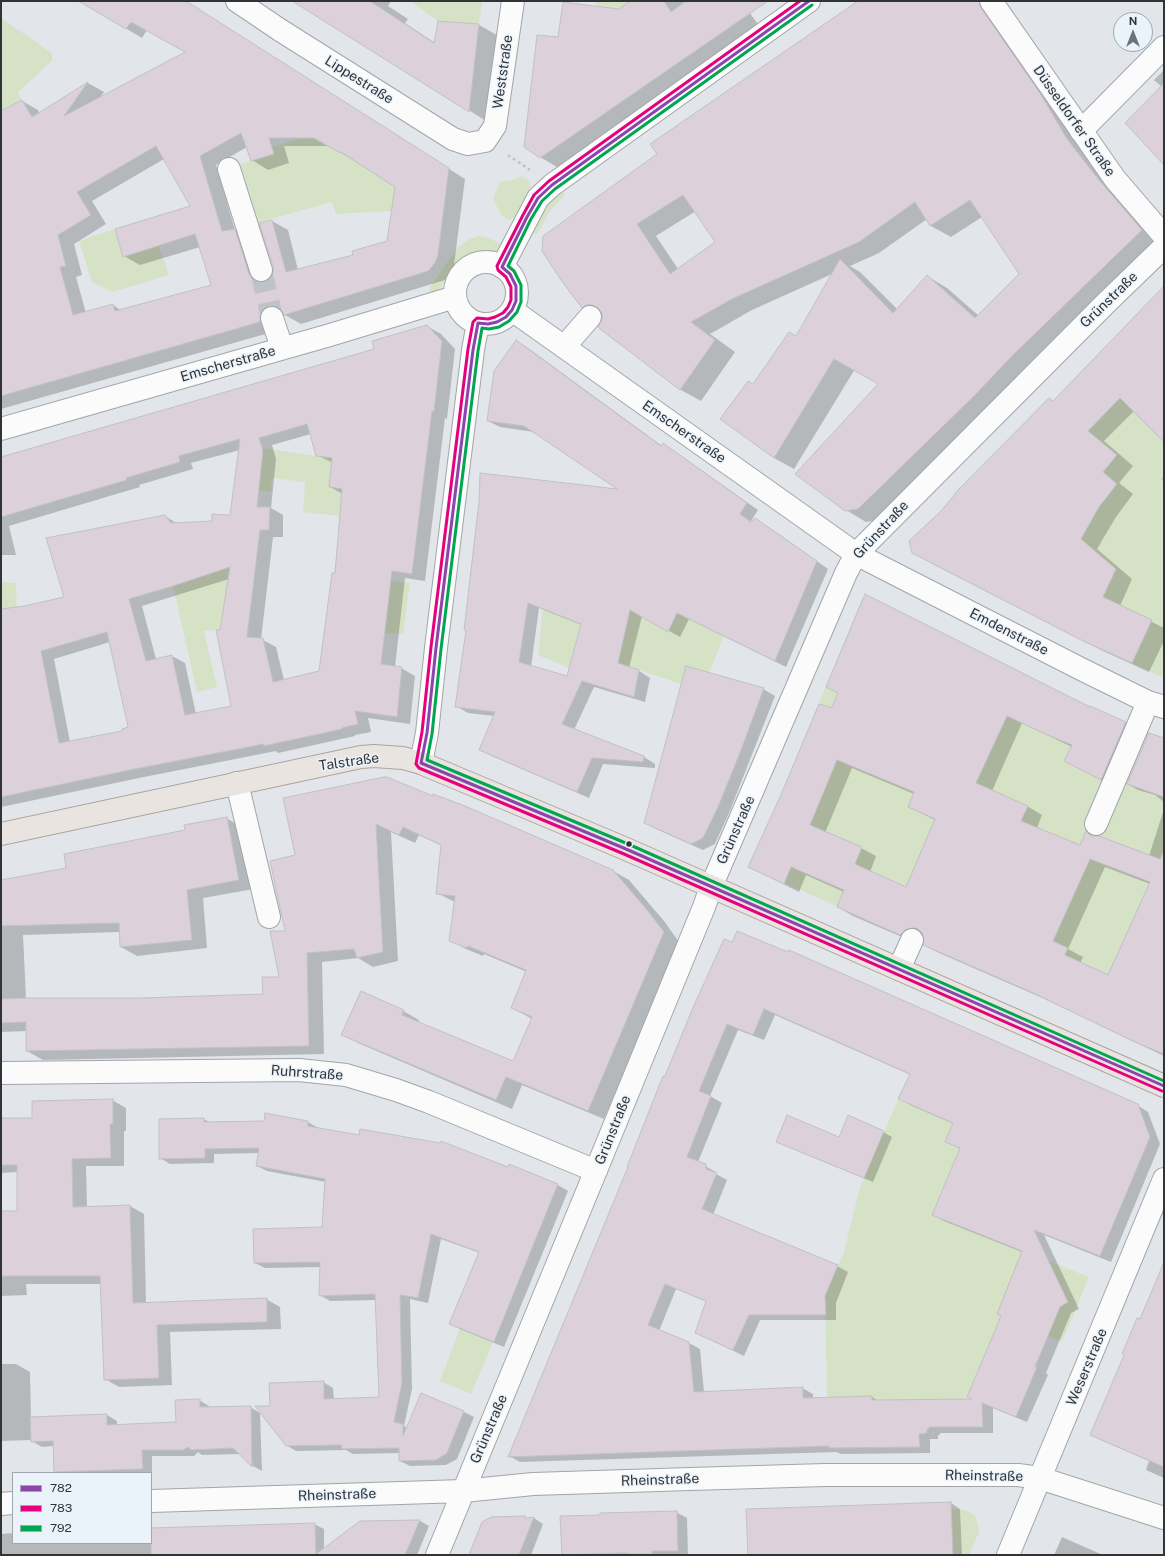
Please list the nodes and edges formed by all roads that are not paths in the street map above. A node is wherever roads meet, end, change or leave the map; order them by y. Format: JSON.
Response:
{"nodes":[{"id":1,"x":237,"y":1,"type":"edge"},
{"id":2,"x":513,"y":1,"type":"edge"},
{"id":3,"x":809,"y":1,"type":"edge"},
{"id":4,"x":991,"y":1,"type":"edge"},
{"id":5,"x":1164,"y":47,"type":"edge"},
{"id":6,"x":1081,"y":131,"type":"junction"},
{"id":7,"x":485,"y":141,"type":"joint"},
{"id":8,"x":229,"y":170,"type":"dead end"},
{"id":9,"x":1164,"y":236,"type":"edge"},
{"id":10,"x":1164,"y":247,"type":"edge"},
{"id":11,"x":502,"y":266,"type":"junction"},
{"id":12,"x":261,"y":270,"type":"tunnel mouth"},
{"id":13,"x":455,"y":297,"type":"junction"},
{"id":14,"x":512,"y":310,"type":"junction"},
{"id":15,"x":272,"y":318,"type":"tunnel mouth"},
{"id":16,"x":590,"y":318,"type":"dead end"},
{"id":17,"x":478,"y":323,"type":"junction"},
{"id":18,"x":564,"y":347,"type":"junction"},
{"id":19,"x":282,"y":348,"type":"junction"},
{"id":20,"x":1,"y":429,"type":"edge"},
{"id":21,"x":856,"y":554,"type":"junction"},
{"id":22,"x":1156,"y":705,"type":"edge"},
{"id":23,"x":421,"y":763,"type":"junction"},
{"id":24,"x":237,"y":784,"type":"junction"},
{"id":25,"x":1096,"y":824,"type":"dead end"},
{"id":26,"x":1,"y":834,"type":"edge"},
{"id":27,"x":711,"y":887,"type":"junction"},
{"id":28,"x":269,"y":917,"type":"dead end"},
{"id":29,"x":912,"y":940,"type":"dead end"},
{"id":30,"x":899,"y":969,"type":"junction"},
{"id":31,"x":1,"y":1072,"type":"edge"},
{"id":32,"x":1164,"y":1086,"type":"edge"},
{"id":33,"x":596,"y":1171,"type":"junction"},
{"id":34,"x":1164,"y":1179,"type":"edge"},
{"id":35,"x":1040,"y":1478,"type":"junction"},
{"id":36,"x":463,"y":1490,"type":"junction"},
{"id":37,"x":152,"y":1501,"type":"edge"},
{"id":38,"x":12,"y":1503,"type":"edge"},
{"id":39,"x":1,"y":1504,"type":"edge"},
{"id":40,"x":1164,"y":1518,"type":"edge"},
{"id":41,"x":437,"y":1555,"type":"edge"},
{"id":42,"x":1008,"y":1555,"type":"edge"}],
"edges":[{"from":1,"to":7,"type":"street","name":"Lippestraße"},
{"from":2,"to":7,"type":"street","name":"Weststraße"},
{"from":3,"to":11,"type":"street"},
{"from":4,"to":6,"type":"street","name":"Düsseldorfer Straße"},
{"from":5,"to":6,"type":"street"},
{"from":6,"to":9,"type":"street","name":"Düsseldorfer Straße"},
{"from":8,"to":12,"type":"street"},
{"from":10,"to":21,"type":"street","name":"Grünstraße"},
{"from":11,"to":13,"type":"street"},
{"from":11,"to":14,"type":"street"},
{"from":13,"to":17,"type":"street"},
{"from":13,"to":19,"type":"street","name":"Emscherstraße"},
{"from":14,"to":17,"type":"street"},
{"from":14,"to":18,"type":"street","name":"Emscherstraße"},
{"from":15,"to":19,"type":"street"},
{"from":16,"to":18,"type":"street"},
{"from":17,"to":23,"type":"street"},
{"from":18,"to":21,"type":"street","name":"Emscherstraße"},
{"from":19,"to":20,"type":"street","name":"Emscherstraße"},
{"from":21,"to":22,"type":"street","name":"Emdenstraße"},
{"from":21,"to":27,"type":"street","name":"Grünstraße"},
{"from":22,"to":25,"type":"street"},
{"from":23,"to":24,"type":"main road","name":"Talstraße"},
{"from":23,"to":27,"type":"main road","name":"Talstraße"},
{"from":24,"to":26,"type":"main road","name":"Talstraße"},
{"from":24,"to":28,"type":"street"},
{"from":27,"to":30,"type":"main road","name":"Talstraße"},
{"from":27,"to":33,"type":"street","name":"Grünstraße"},
{"from":29,"to":30,"type":"street"},
{"from":30,"to":32,"type":"main road","name":"Talstraße"},
{"from":31,"to":33,"type":"street","name":"Ruhrstraße"},
{"from":33,"to":36,"type":"street","name":"Grünstraße"},
{"from":34,"to":35,"type":"street","name":"Weserstraße"},
{"from":35,"to":36,"type":"street","name":"Rheinstraße"},
{"from":35,"to":40,"type":"street","name":"Rheinstraße"},
{"from":35,"to":42,"type":"street","name":"Weserstraße"},
{"from":36,"to":37,"type":"street","name":"Rheinstraße"},
{"from":36,"to":41,"type":"street","name":"Grünstraße"},
{"from":38,"to":39,"type":"street"}]}
